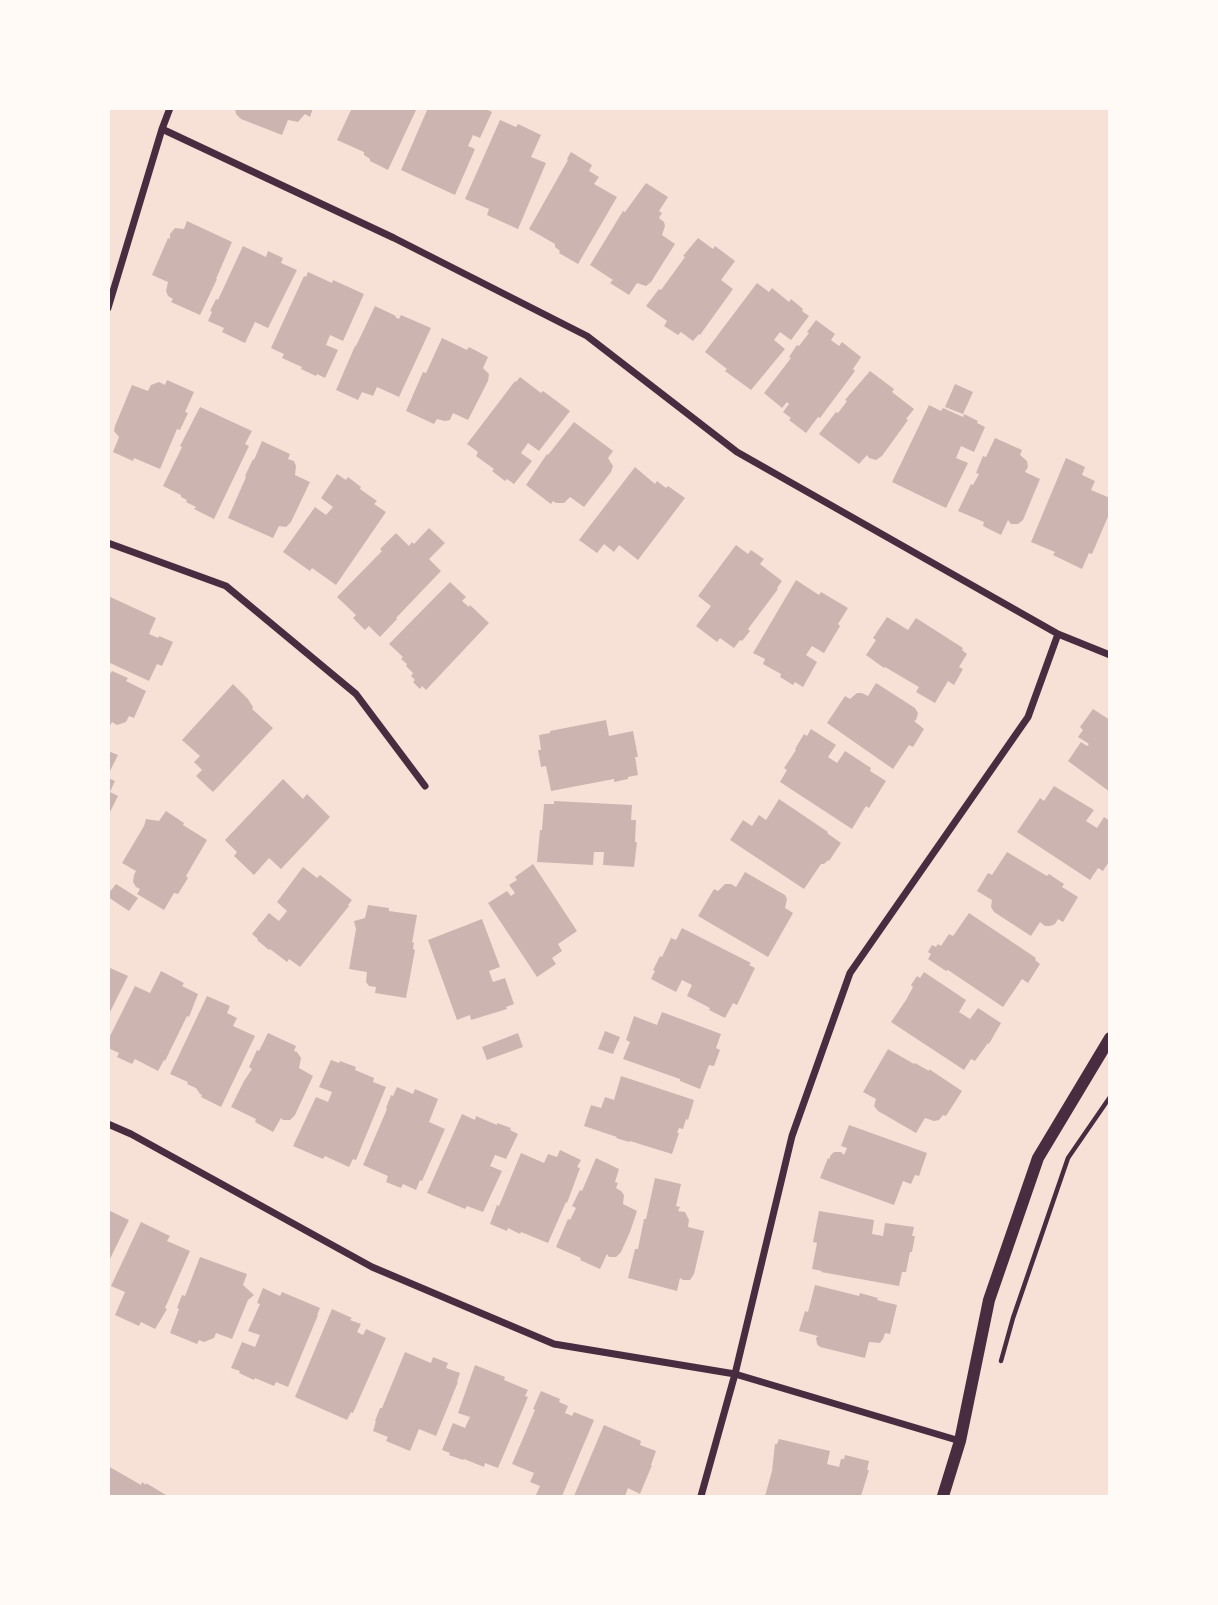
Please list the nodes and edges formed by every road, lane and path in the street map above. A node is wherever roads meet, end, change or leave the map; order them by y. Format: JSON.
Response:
{"nodes":[{"id":1,"x":170,"y":108,"type":"edge"},
{"id":2,"x":162,"y":129,"type":"junction"},
{"id":3,"x":108,"y":308,"type":"edge"},
{"id":4,"x":108,"y":543,"type":"edge"},
{"id":5,"x":1058,"y":634,"type":"junction"},
{"id":6,"x":1110,"y":655,"type":"edge"},
{"id":7,"x":425,"y":786,"type":"dead end"},
{"id":8,"x":1110,"y":1038,"type":"edge"},
{"id":9,"x":1110,"y":1097,"type":"edge"},
{"id":10,"x":108,"y":1124,"type":"edge"},
{"id":11,"x":999,"y":1369,"type":"dead end"},
{"id":12,"x":735,"y":1374,"type":"junction"},
{"id":13,"x":960,"y":1441,"type":"junction"},
{"id":14,"x":701,"y":1496,"type":"edge"},
{"id":15,"x":943,"y":1496,"type":"edge"}],
"edges":[{"from":1,"to":2,"type":"street"},
{"from":2,"to":3,"type":"street"},
{"from":2,"to":5,"type":"street"},
{"from":4,"to":7,"type":"street"},
{"from":5,"to":6,"type":"street"},
{"from":5,"to":12,"type":"street"},
{"from":8,"to":13,"type":"street"},
{"from":9,"to":11,"type":"path"},
{"from":10,"to":12,"type":"street"},
{"from":12,"to":13,"type":"street"},
{"from":12,"to":14,"type":"street"},
{"from":13,"to":15,"type":"street"}]}
